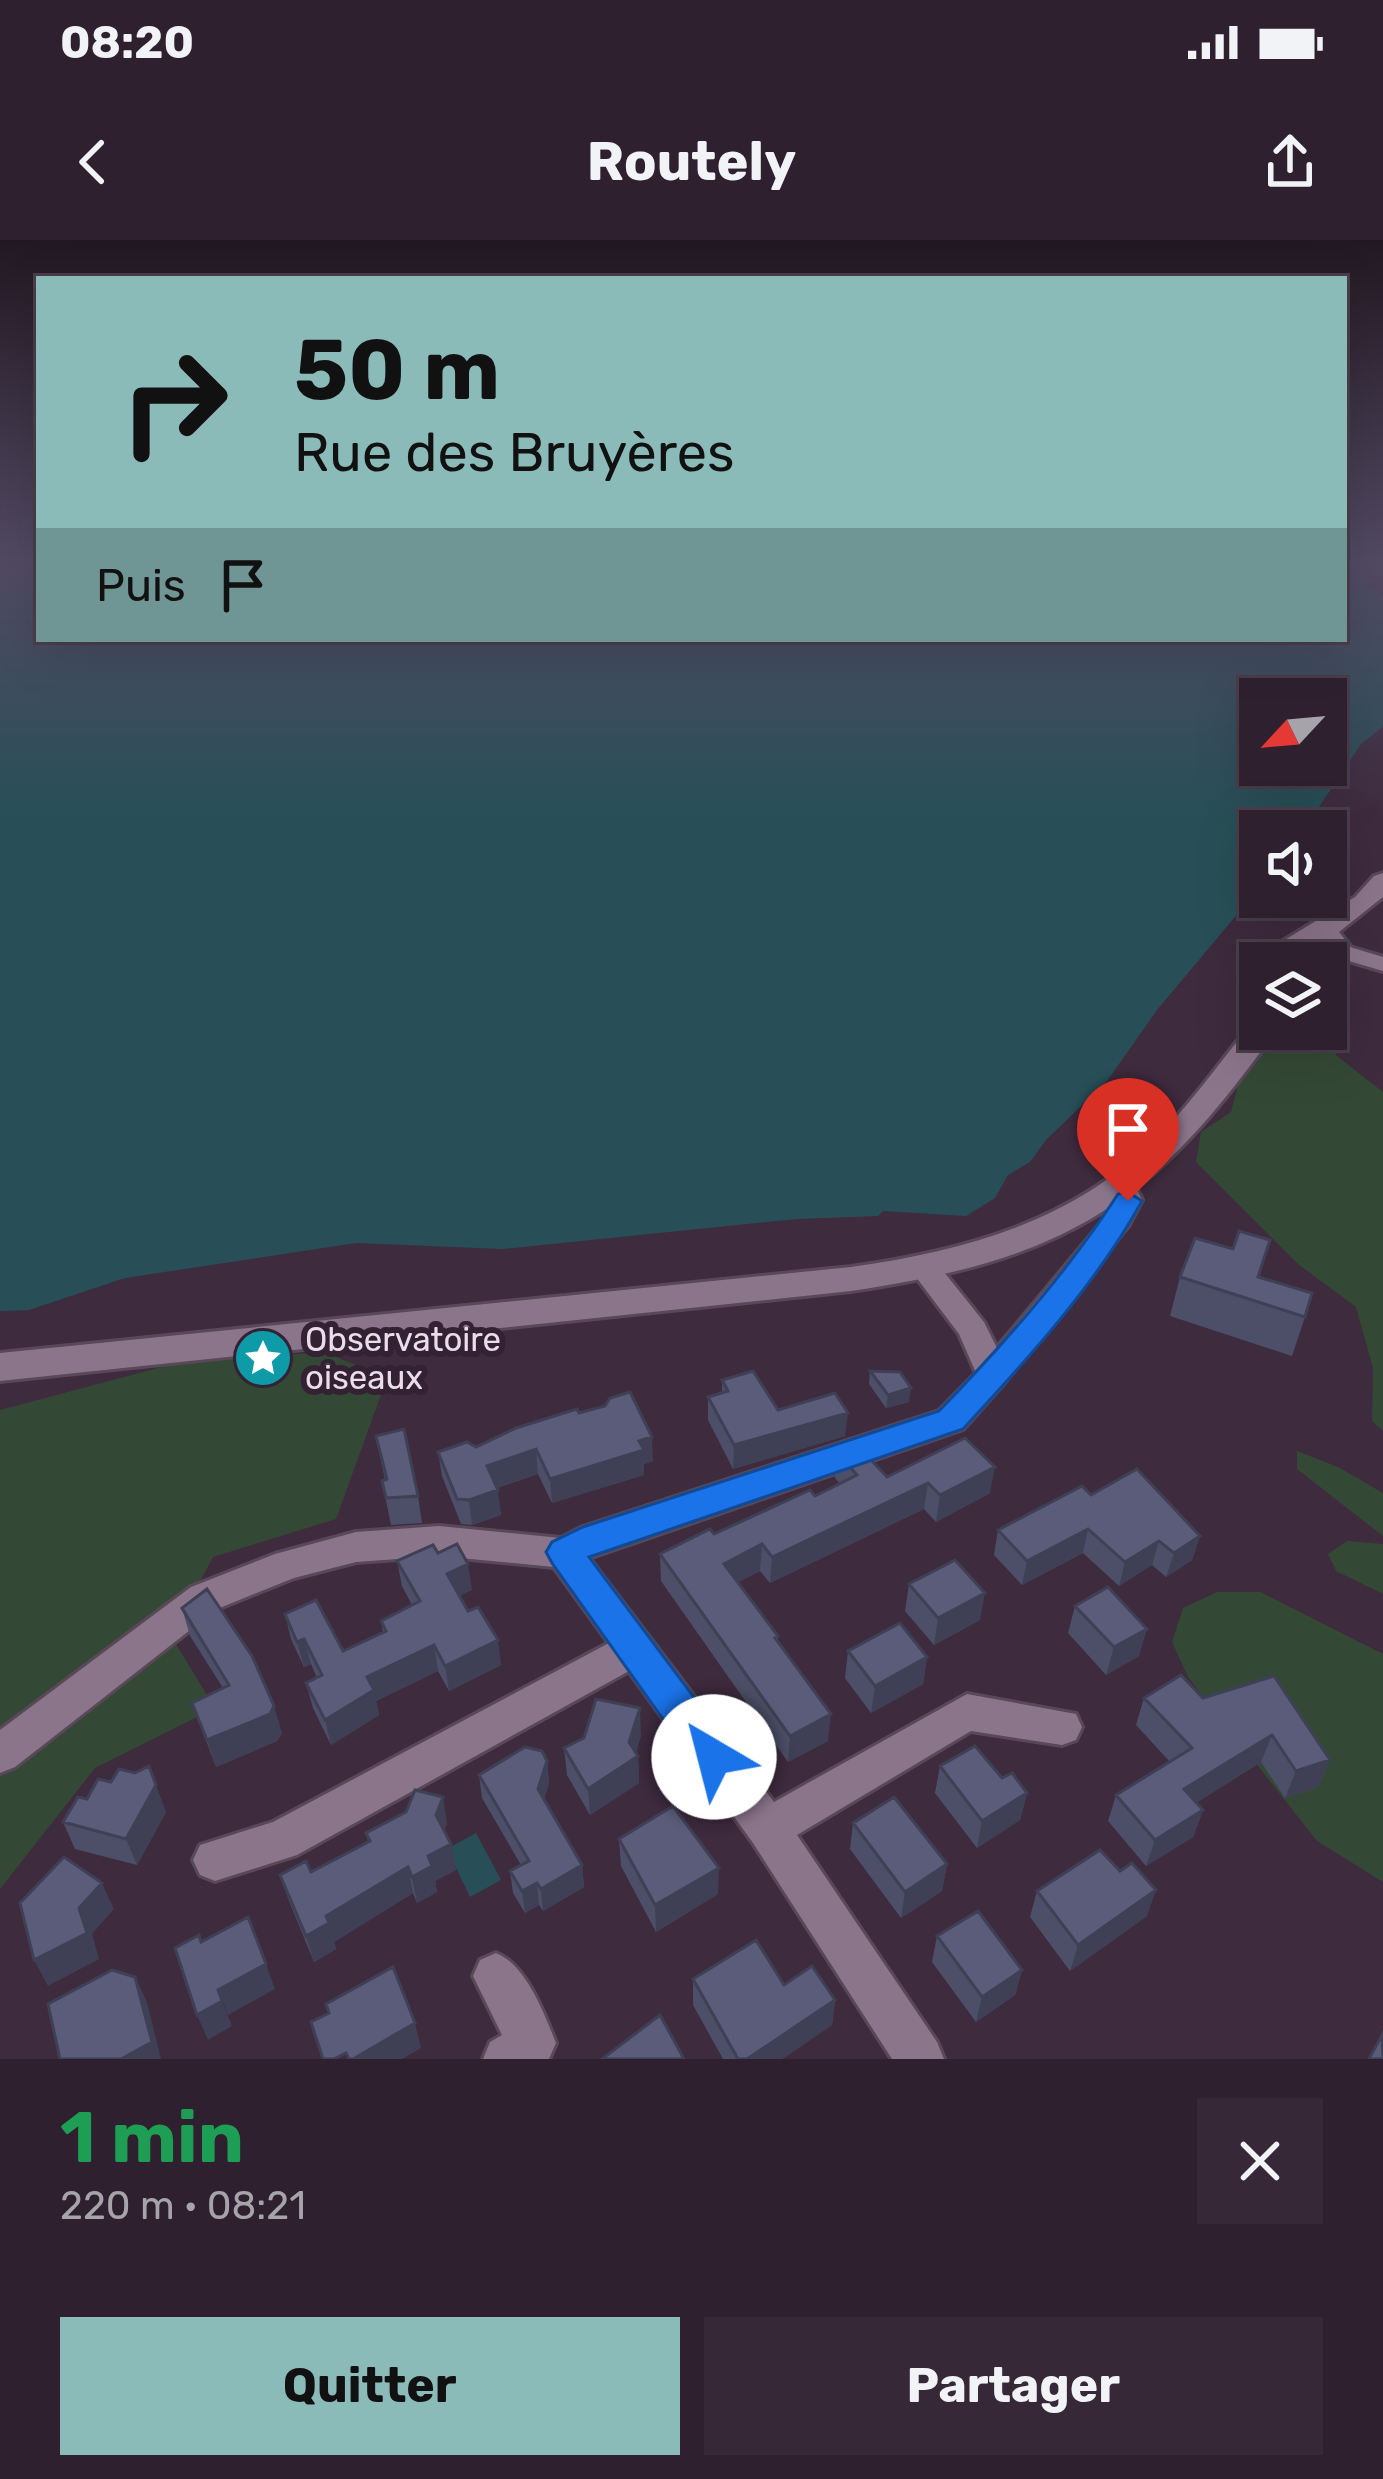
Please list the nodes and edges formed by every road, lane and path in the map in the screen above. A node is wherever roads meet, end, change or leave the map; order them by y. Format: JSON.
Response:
{"nodes":[{"id":1,"x":1383,"y":881,"type":"edge"},
{"id":2,"x":1324,"y":942,"type":"edge"},
{"id":3,"x":1347,"y":956,"type":"edge"},
{"id":4,"x":1383,"y":964,"type":"edge"},
{"id":5,"x":1245,"y":1050,"type":"edge"},
{"id":6,"x":1123,"y":1186,"type":"junction"},
{"id":7,"x":925,"y":1269,"type":"junction"},
{"id":8,"x":0,"y":1367,"type":"edge"},
{"id":9,"x":994,"y":1375,"type":"junction"},
{"id":10,"x":565,"y":1552,"type":"junction"},
{"id":11,"x":634,"y":1649,"type":"junction"},
{"id":12,"x":1062,"y":1727,"type":"dead end"},
{"id":13,"x":0,"y":1754,"type":"edge"},
{"id":14,"x":768,"y":1829,"type":"junction"},
{"id":15,"x":215,"y":1860,"type":"dead end"},
{"id":16,"x":496,"y":1976,"type":"dead end"},
{"id":17,"x":520,"y":2051,"type":"edge"},
{"id":18,"x":920,"y":2059,"type":"edge"}],
"edges":[{"from":1,"to":2,"type":"street"},
{"from":3,"to":4,"type":"street"},
{"from":5,"to":6,"type":"street"},
{"from":6,"to":7,"type":"street"},
{"from":6,"to":9,"type":"street"},
{"from":7,"to":8,"type":"street"},
{"from":7,"to":9,"type":"street"},
{"from":9,"to":10,"type":"street"},
{"from":10,"to":11,"type":"street"},
{"from":10,"to":13,"type":"street"},
{"from":11,"to":14,"type":"street"},
{"from":11,"to":15,"type":"street"},
{"from":12,"to":14,"type":"street"},
{"from":14,"to":18,"type":"street"},
{"from":16,"to":17,"type":"street"}]}
